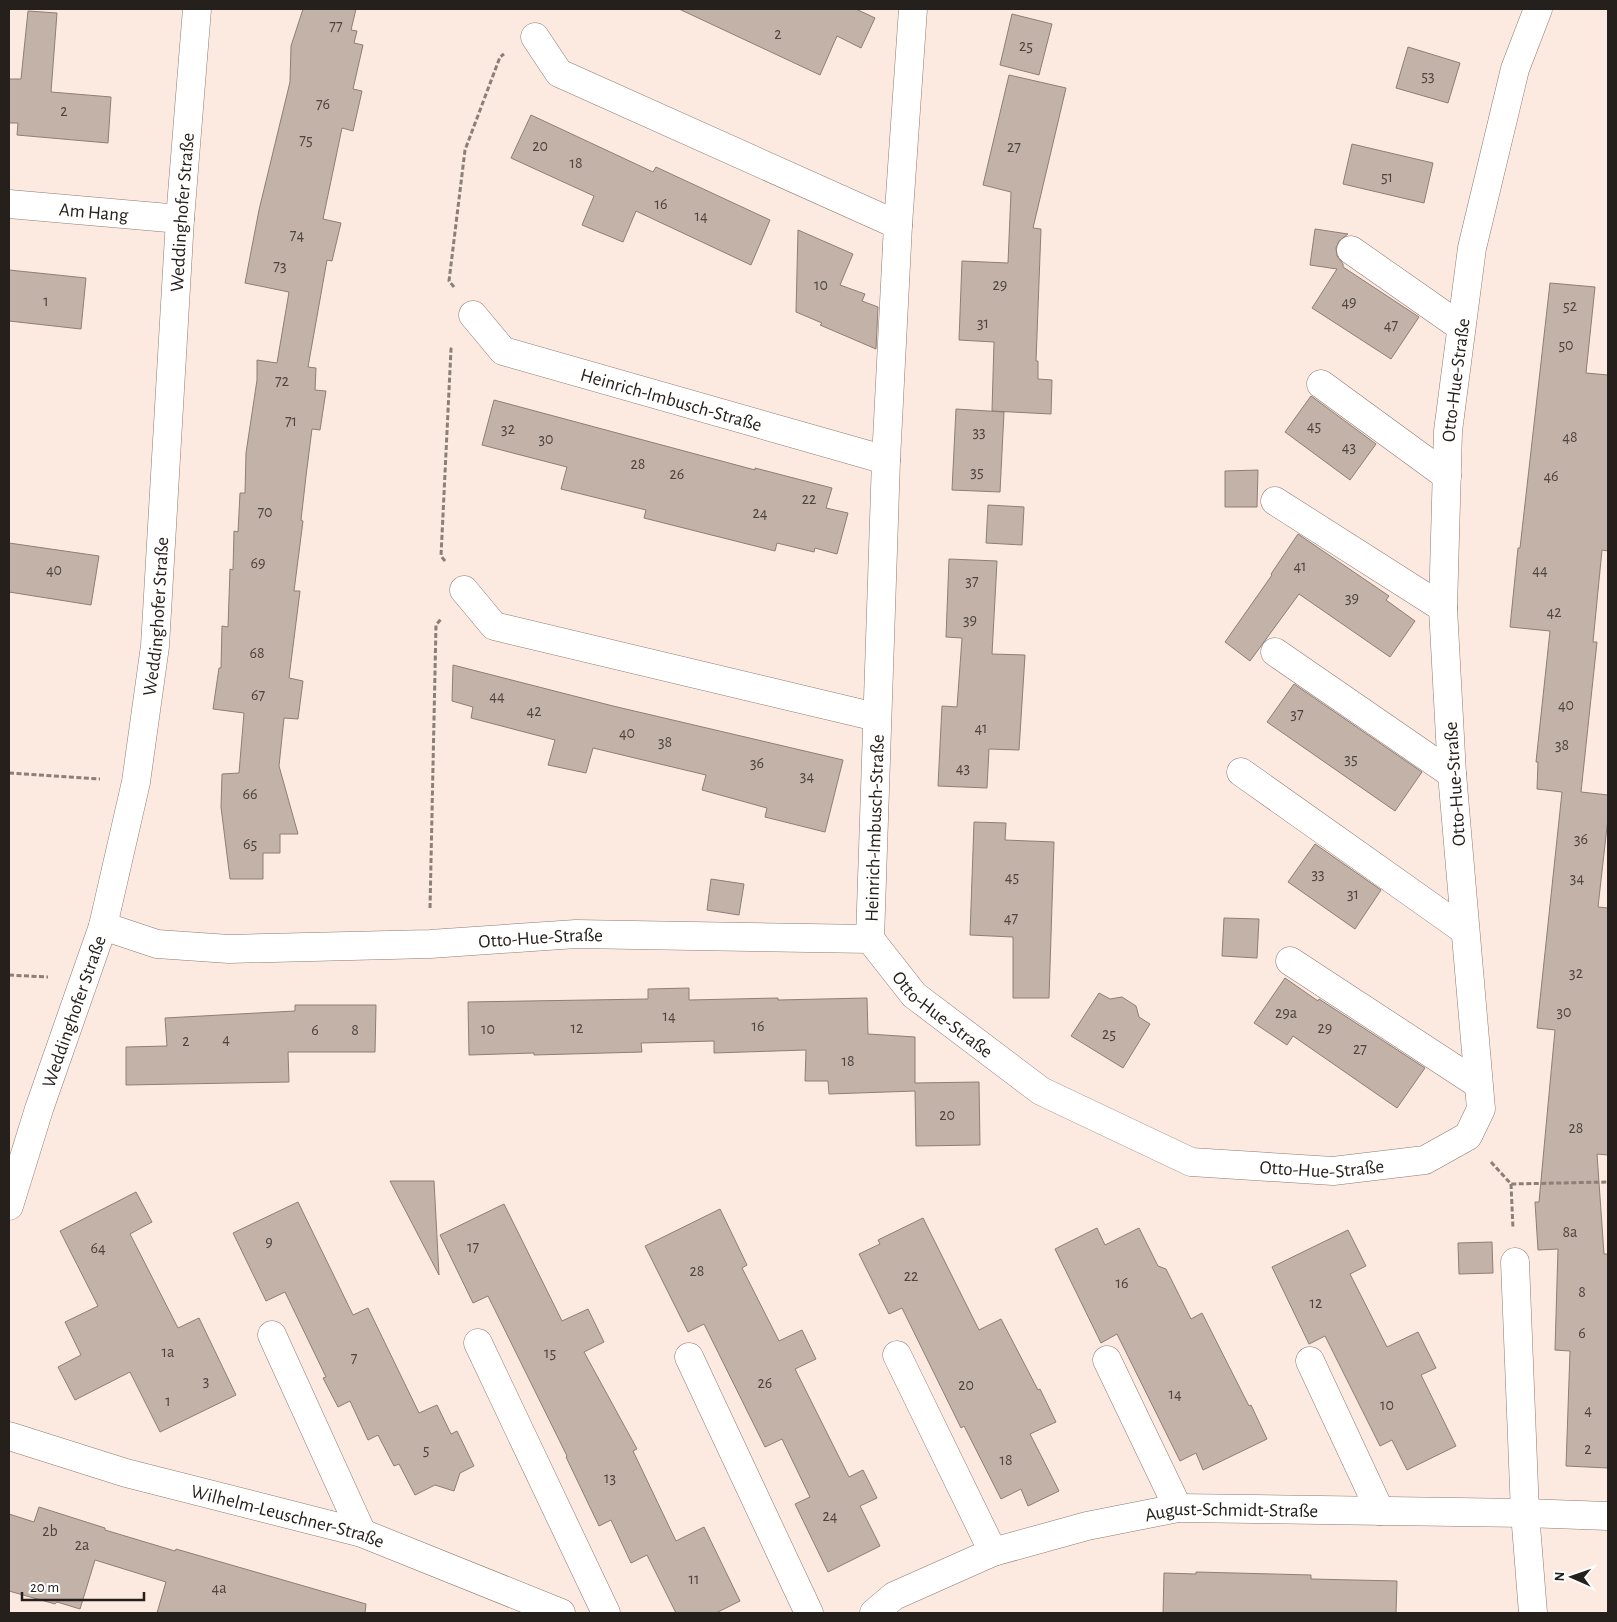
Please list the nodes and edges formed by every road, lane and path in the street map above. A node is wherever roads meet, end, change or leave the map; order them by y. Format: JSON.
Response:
{"nodes":[{"id":1,"x":197,"y":9,"type":"edge"},
{"id":2,"x":913,"y":9,"type":"edge"},
{"id":3,"x":1538,"y":9,"type":"edge"},
{"id":4,"x":536,"y":37,"type":"joint"},
{"id":5,"x":9,"y":204,"type":"edge"},
{"id":6,"x":180,"y":220,"type":"junction"},
{"id":7,"x":898,"y":226,"type":"junction"},
{"id":8,"x":1351,"y":250,"type":"dead end"},
{"id":9,"x":473,"y":315,"type":"junction"},
{"id":10,"x":1461,"y":327,"type":"junction"},
{"id":11,"x":1321,"y":384,"type":"dead end"},
{"id":12,"x":886,"y":460,"type":"junction"},
{"id":13,"x":1447,"y":476,"type":"junction"},
{"id":14,"x":1275,"y":501,"type":"dead end"},
{"id":15,"x":464,"y":590,"type":"junction"},
{"id":16,"x":1443,"y":608,"type":"junction"},
{"id":17,"x":1275,"y":652,"type":"dead end"},
{"id":18,"x":876,"y":717,"type":"junction"},
{"id":19,"x":1241,"y":772,"type":"dead end"},
{"id":20,"x":9,"y":773,"type":"edge"},
{"id":21,"x":1452,"y":774,"type":"junction"},
{"id":22,"x":98,"y":779,"type":"dead end"},
{"id":23,"x":103,"y":926,"type":"junction"},
{"id":24,"x":1464,"y":930,"type":"junction"},
{"id":25,"x":870,"y":939,"type":"junction"},
{"id":26,"x":430,"y":944,"type":"junction"},
{"id":27,"x":1290,"y":961,"type":"dead end"},
{"id":28,"x":9,"y":975,"type":"edge"},
{"id":29,"x":38,"y":977,"type":"dead end"},
{"id":30,"x":1478,"y":1084,"type":"junction"},
{"id":31,"x":1468,"y":1136,"type":"junction"},
{"id":32,"x":1608,"y":1182,"type":"edge"},
{"id":33,"x":1511,"y":1184,"type":"junction"},
{"id":34,"x":9,"y":1206,"type":"edge"},
{"id":35,"x":1515,"y":1262,"type":"joint"},
{"id":36,"x":272,"y":1335,"type":"dead end"},
{"id":37,"x":478,"y":1343,"type":"dead end"},
{"id":38,"x":897,"y":1355,"type":"dead end"},
{"id":39,"x":689,"y":1357,"type":"dead end"},
{"id":40,"x":1107,"y":1360,"type":"dead end"},
{"id":41,"x":1310,"y":1361,"type":"dead end"},
{"id":42,"x":9,"y":1436,"type":"edge"},
{"id":43,"x":1178,"y":1508,"type":"junction"},
{"id":44,"x":1380,"y":1510,"type":"junction"},
{"id":45,"x":1525,"y":1513,"type":"junction"},
{"id":46,"x":1608,"y":1516,"type":"edge"},
{"id":47,"x":362,"y":1534,"type":"junction"},
{"id":48,"x":993,"y":1552,"type":"junction"},
{"id":49,"x":898,"y":1604,"type":"edge"},
{"id":50,"x":561,"y":1613,"type":"edge"},
{"id":51,"x":606,"y":1613,"type":"edge"},
{"id":52,"x":809,"y":1613,"type":"edge"},
{"id":53,"x":874,"y":1613,"type":"edge"},
{"id":54,"x":1533,"y":1613,"type":"edge"}],
"edges":[{"from":1,"to":6,"type":"street","name":"Weddinghofer Straße"},
{"from":2,"to":7,"type":"street","name":"Heinrich-Imbusch-Straße"},
{"from":3,"to":10,"type":"street","name":"Otto-Hue-Straße"},
{"from":4,"to":7,"type":"street"},
{"from":4,"to":9,"type":"path"},
{"from":5,"to":6,"type":"street","name":"Am Hang"},
{"from":6,"to":23,"type":"street","name":"Weddinghofer Straße"},
{"from":7,"to":12,"type":"street","name":"Heinrich-Imbusch-Straße"},
{"from":8,"to":10,"type":"street"},
{"from":9,"to":12,"type":"street","name":"Heinrich-Imbusch-Straße"},
{"from":9,"to":15,"type":"path"},
{"from":10,"to":13,"type":"street","name":"Otto-Hue-Straße"},
{"from":11,"to":13,"type":"street"},
{"from":12,"to":18,"type":"street","name":"Heinrich-Imbusch-Straße"},
{"from":13,"to":16,"type":"street","name":"Otto-Hue-Straße"},
{"from":14,"to":16,"type":"street"},
{"from":15,"to":18,"type":"street","name":"Heinrich-Imbusch-Straße"},
{"from":15,"to":26,"type":"path"},
{"from":16,"to":21,"type":"street","name":"Otto-Hue-Straße"},
{"from":17,"to":21,"type":"street"},
{"from":18,"to":25,"type":"street","name":"Heinrich-Imbusch-Straße"},
{"from":19,"to":24,"type":"street"},
{"from":20,"to":22,"type":"path"},
{"from":21,"to":24,"type":"street","name":"Otto-Hue-Straße"},
{"from":23,"to":26,"type":"street","name":"Otto-Hue-Straße"},
{"from":23,"to":34,"type":"street","name":"Weddinghofer Straße"},
{"from":24,"to":30,"type":"street","name":"Otto-Hue-Straße"},
{"from":25,"to":26,"type":"street","name":"Otto-Hue-Straße"},
{"from":25,"to":31,"type":"street","name":"Otto-Hue-Straße"},
{"from":27,"to":30,"type":"street"},
{"from":28,"to":29,"type":"path"},
{"from":30,"to":31,"type":"street","name":"Otto-Hue-Straße"},
{"from":31,"to":33,"type":"path"},
{"from":32,"to":33,"type":"path"},
{"from":33,"to":35,"type":"path"},
{"from":35,"to":45,"type":"street"},
{"from":36,"to":47,"type":"street"},
{"from":37,"to":51,"type":"street"},
{"from":38,"to":48,"type":"street"},
{"from":39,"to":52,"type":"street"},
{"from":40,"to":43,"type":"street"},
{"from":41,"to":44,"type":"street"},
{"from":42,"to":47,"type":"street","name":"Wilhelm-Leuschner-Straße"},
{"from":43,"to":44,"type":"street","name":"August-Schmidt-Straße"},
{"from":43,"to":48,"type":"street","name":"August-Schmidt-Straße"},
{"from":44,"to":45,"type":"street","name":"August-Schmidt-Straße"},
{"from":45,"to":46,"type":"street","name":"August-Schmidt-Straße"},
{"from":45,"to":54,"type":"street"},
{"from":47,"to":50,"type":"street","name":"Wilhelm-Leuschner-Straße"},
{"from":48,"to":49,"type":"street","name":"August-Schmidt-Straße"},
{"from":49,"to":53,"type":"street","name":"August-Schmidt-Straße"}]}
